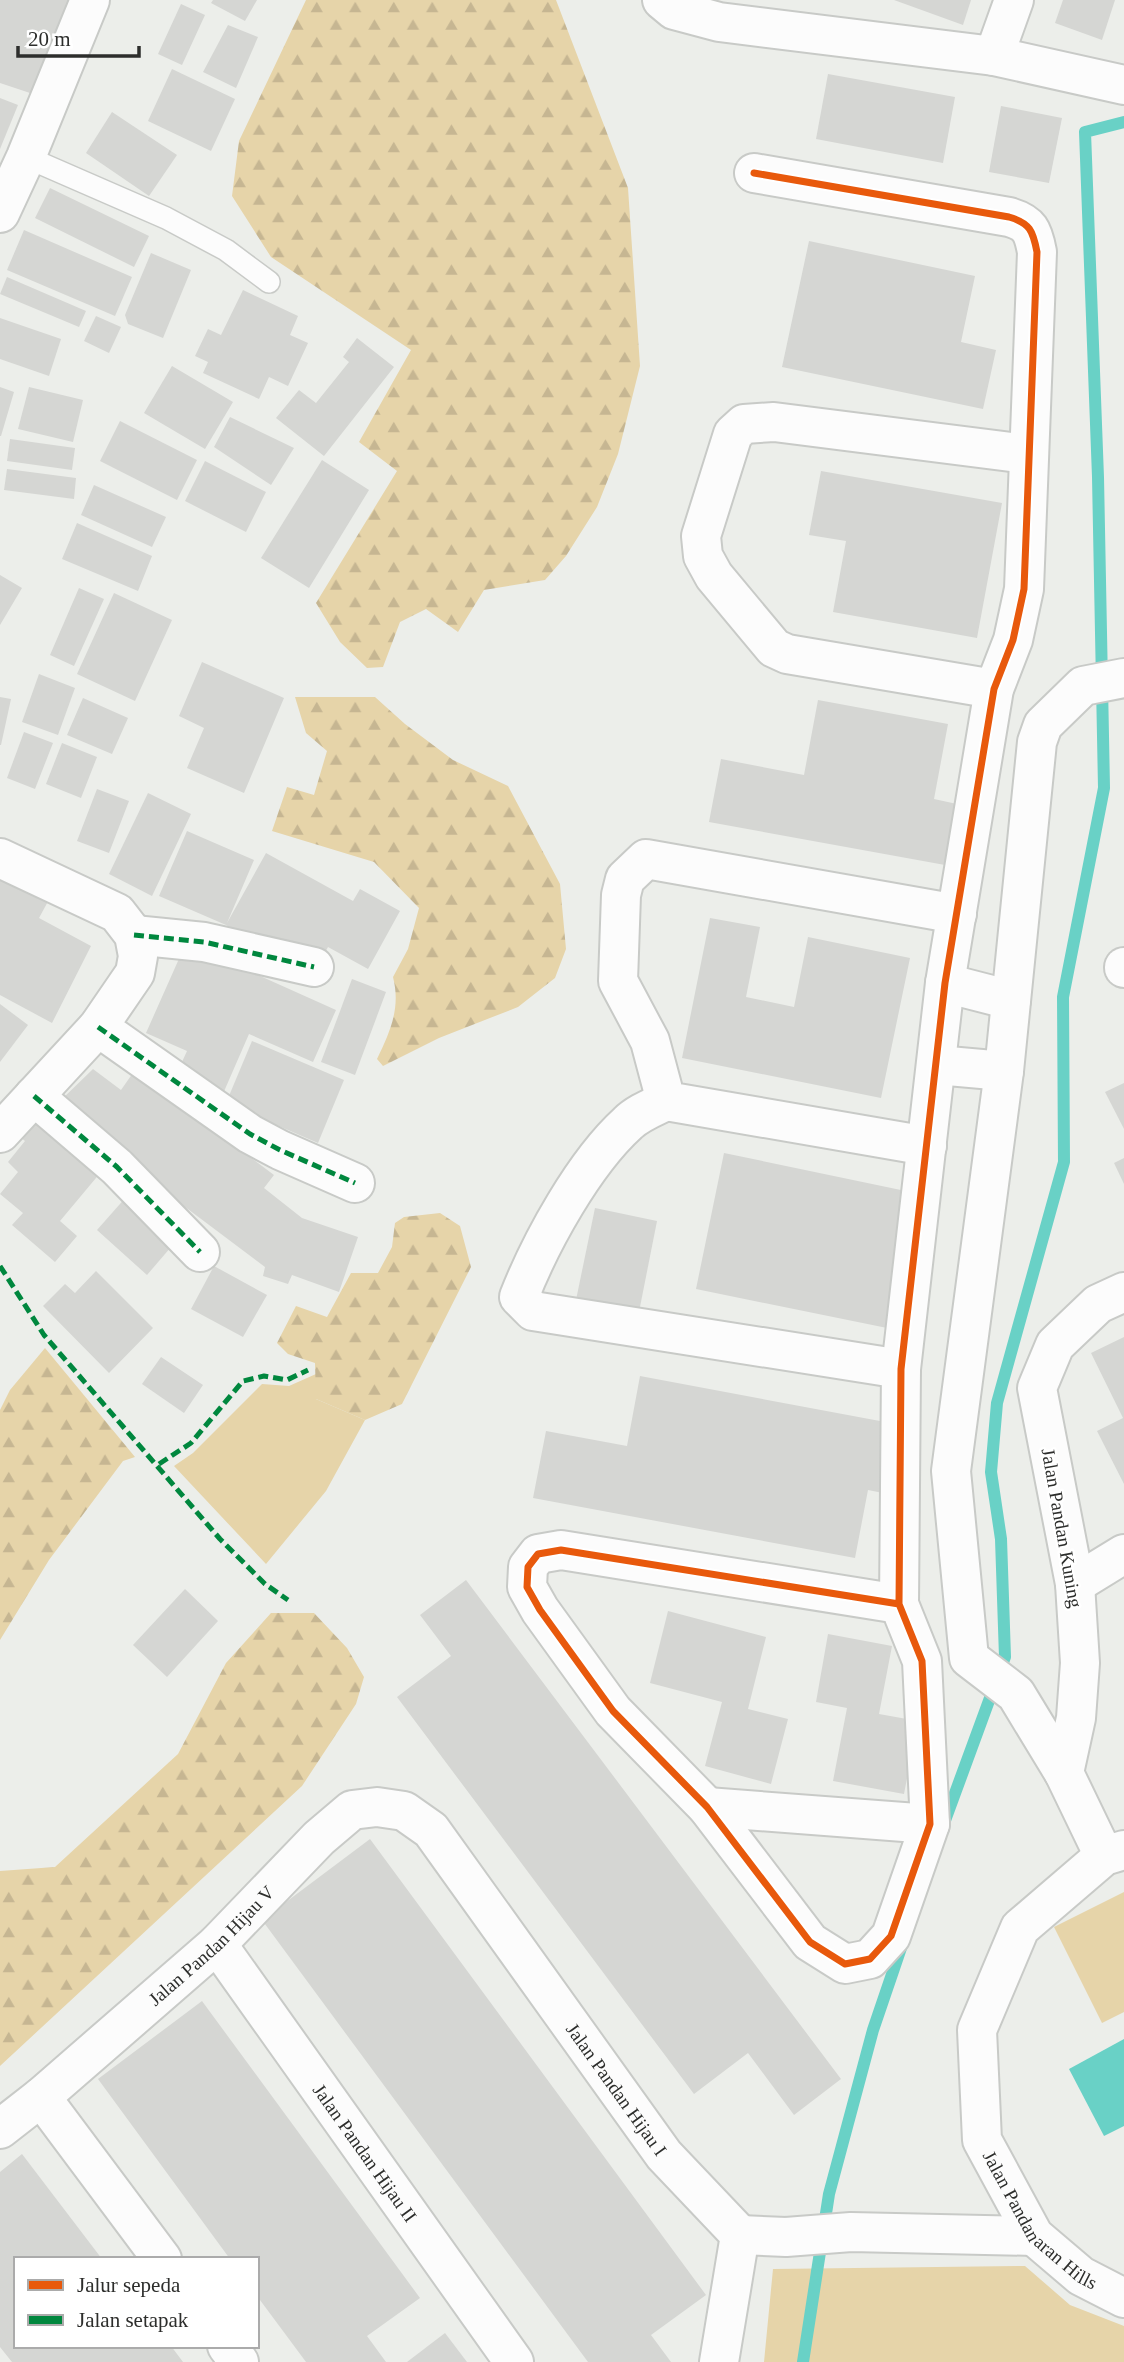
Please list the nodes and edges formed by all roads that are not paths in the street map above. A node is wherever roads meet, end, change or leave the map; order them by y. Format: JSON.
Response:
{"nodes":[{"id":1,"x":90,"y":0,"type":"edge"},
{"id":2,"x":662,"y":0,"type":"edge"},
{"id":3,"x":1014,"y":0,"type":"edge"},
{"id":4,"x":793,"y":14,"type":"edge"},
{"id":5,"x":994,"y":56,"type":"junction"},
{"id":6,"x":1124,"y":85,"type":"edge"},
{"id":7,"x":26,"y":157,"type":"junction"},
{"id":8,"x":754,"y":173,"type":"dead end"},
{"id":9,"x":0,"y":213,"type":"edge"},
{"id":10,"x":268,"y":282,"type":"dead end"},
{"id":11,"x":1027,"y":454,"type":"junction"},
{"id":12,"x":1123,"y":679,"type":"edge"},
{"id":13,"x":994,"y":689,"type":"junction"},
{"id":14,"x":0,"y":858,"type":"edge"},
{"id":15,"x":957,"y":914,"type":"junction"},
{"id":16,"x":134,"y":935,"type":"junction"},
{"id":17,"x":314,"y":967,"type":"dead end"},
{"id":18,"x":945,"y":983,"type":"junction"},
{"id":19,"x":1010,"y":1000,"type":"junction"},
{"id":20,"x":98,"y":1027,"type":"junction"},
{"id":21,"x":936,"y":1065,"type":"junction"},
{"id":22,"x":1004,"y":1071,"type":"junction"},
{"id":23,"x":34,"y":1096,"type":"junction"},
{"id":24,"x":666,"y":1101,"type":"junction"},
{"id":25,"x":0,"y":1133,"type":"edge"},
{"id":26,"x":927,"y":1146,"type":"junction"},
{"id":27,"x":355,"y":1183,"type":"dead end"},
{"id":28,"x":200,"y":1252,"type":"dead end"},
{"id":29,"x":1111,"y":1298,"type":"edge"},
{"id":30,"x":901,"y":1368,"type":"junction"},
{"id":31,"x":1124,"y":1554,"type":"edge"},
{"id":32,"x":1075,"y":1584,"type":"junction"},
{"id":33,"x":899,"y":1604,"type":"junction"},
{"id":34,"x":1064,"y":1773,"type":"junction"},
{"id":35,"x":707,"y":1807,"type":"junction"},
{"id":36,"x":930,"y":1824,"type":"junction"},
{"id":37,"x":431,"y":1830,"type":"joint"},
{"id":38,"x":1114,"y":1853,"type":"edge"},
{"id":39,"x":217,"y":1944,"type":"junction"},
{"id":40,"x":41,"y":2097,"type":"junction"},
{"id":41,"x":0,"y":2129,"type":"edge"},
{"id":42,"x":740,"y":2235,"type":"junction"},
{"id":43,"x":1034,"y":2236,"type":"junction"},
{"id":44,"x":161,"y":2257,"type":"edge"},
{"id":45,"x":1124,"y":2298,"type":"edge"},
{"id":46,"x":514,"y":2362,"type":"edge"},
{"id":47,"x":719,"y":2362,"type":"edge"}],
"edges":[{"from":1,"to":7,"type":"street"},
{"from":2,"to":4,"type":"street"},
{"from":3,"to":5,"type":"street"},
{"from":4,"to":5,"type":"street"},
{"from":5,"to":6,"type":"street"},
{"from":7,"to":9,"type":"street"},
{"from":7,"to":10,"type":"lane"},
{"from":8,"to":11,"type":"street"},
{"from":11,"to":13,"type":"street"},
{"from":11,"to":13,"type":"street"},
{"from":12,"to":19,"type":"street"},
{"from":13,"to":15,"type":"street"},
{"from":14,"to":16,"type":"street"},
{"from":15,"to":18,"type":"street"},
{"from":15,"to":24,"type":"street"},
{"from":16,"to":17,"type":"street"},
{"from":16,"to":20,"type":"street"},
{"from":18,"to":19,"type":"street"},
{"from":18,"to":21,"type":"street"},
{"from":19,"to":22,"type":"street"},
{"from":20,"to":23,"type":"street"},
{"from":20,"to":27,"type":"street"},
{"from":21,"to":22,"type":"street"},
{"from":21,"to":26,"type":"street"},
{"from":22,"to":34,"type":"street"},
{"from":23,"to":25,"type":"street"},
{"from":23,"to":28,"type":"street"},
{"from":24,"to":26,"type":"street"},
{"from":24,"to":30,"type":"street"},
{"from":26,"to":30,"type":"street"},
{"from":29,"to":32,"type":"street","name":"Jalan Pandan Kuning"},
{"from":30,"to":33,"type":"street"},
{"from":31,"to":32,"type":"street"},
{"from":32,"to":34,"type":"street","name":"Jalan Pandan Kuning"},
{"from":33,"to":35,"type":"street"},
{"from":33,"to":36,"type":"street"},
{"from":34,"to":38,"type":"street"},
{"from":35,"to":36,"type":"street"},
{"from":35,"to":36,"type":"street"},
{"from":37,"to":39,"type":"street","name":"Jalan Pandan Hijau V"},
{"from":37,"to":42,"type":"street","name":"Jalan Pandan Hijau I"},
{"from":38,"to":43,"type":"street","name":"Jalan Pandanaran Hills"},
{"from":39,"to":40,"type":"street","name":"Jalan Pandan Hijau V"},
{"from":39,"to":46,"type":"street","name":"Jalan Pandan Hijau II"},
{"from":40,"to":41,"type":"street","name":"Jalan Pandan Hijau V"},
{"from":40,"to":44,"type":"street"},
{"from":42,"to":43,"type":"street"},
{"from":42,"to":47,"type":"street"},
{"from":43,"to":45,"type":"street","name":"Jalan Pandanaran Hills"}]}
